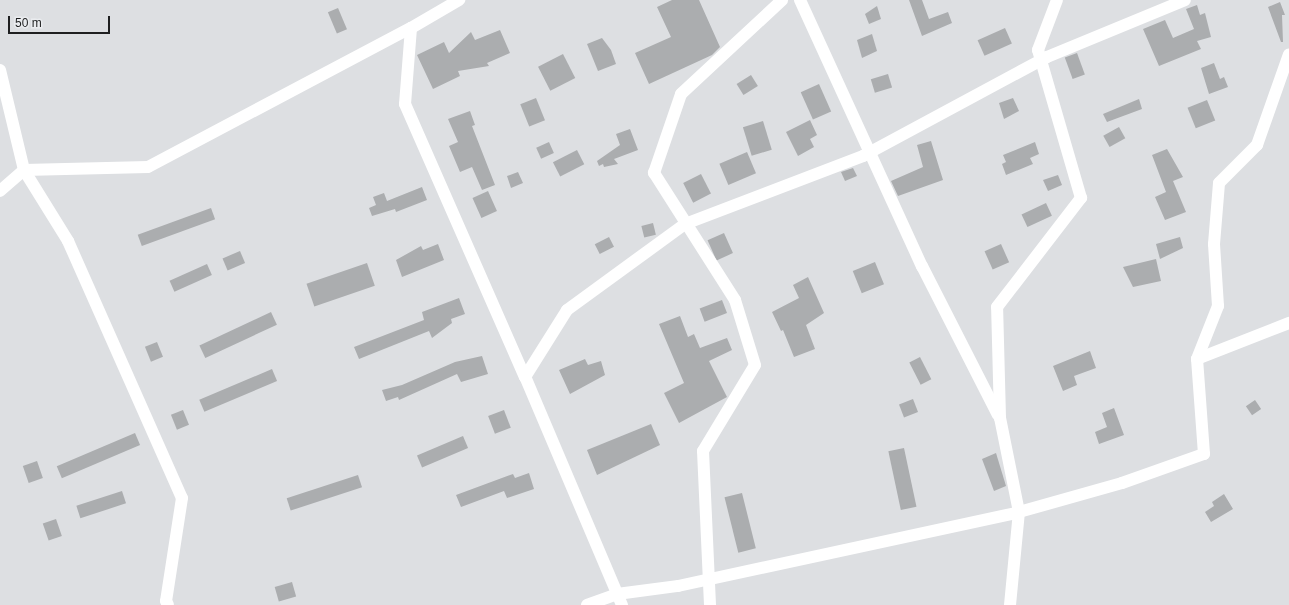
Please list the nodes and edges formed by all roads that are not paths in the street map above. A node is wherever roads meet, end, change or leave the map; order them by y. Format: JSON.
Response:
{"nodes":[{"id":1,"x":459,"y":0,"type":"edge"},
{"id":2,"x":782,"y":0,"type":"edge"},
{"id":3,"x":800,"y":0,"type":"edge"},
{"id":4,"x":1057,"y":0,"type":"edge"},
{"id":5,"x":1185,"y":0,"type":"edge"},
{"id":6,"x":411,"y":28,"type":"junction"},
{"id":7,"x":1289,"y":54,"type":"edge"},
{"id":8,"x":1041,"y":60,"type":"junction"},
{"id":9,"x":0,"y":70,"type":"edge"},
{"id":10,"x":870,"y":152,"type":"junction"},
{"id":11,"x":24,"y":170,"type":"junction"},
{"id":12,"x":0,"y":191,"type":"edge"},
{"id":13,"x":685,"y":224,"type":"junction"},
{"id":14,"x":1289,"y":323,"type":"edge"},
{"id":15,"x":1197,"y":359,"type":"junction"},
{"id":16,"x":525,"y":377,"type":"junction"},
{"id":17,"x":1000,"y":418,"type":"junction"},
{"id":18,"x":1020,"y":512,"type":"junction"},
{"id":19,"x":707,"y":580,"type":"junction"},
{"id":20,"x":620,"y":599,"type":"edge"},
{"id":21,"x":168,"y":605,"type":"edge"},
{"id":22,"x":587,"y":605,"type":"edge"},
{"id":23,"x":710,"y":605,"type":"edge"},
{"id":24,"x":1010,"y":605,"type":"edge"}],
"edges":[{"from":1,"to":6,"type":"street"},
{"from":2,"to":13,"type":"street"},
{"from":3,"to":10,"type":"street"},
{"from":4,"to":8,"type":"street"},
{"from":5,"to":8,"type":"street"},
{"from":6,"to":11,"type":"street"},
{"from":6,"to":16,"type":"street"},
{"from":7,"to":15,"type":"street"},
{"from":8,"to":10,"type":"street"},
{"from":8,"to":17,"type":"street"},
{"from":9,"to":11,"type":"street"},
{"from":10,"to":13,"type":"street"},
{"from":10,"to":17,"type":"street"},
{"from":11,"to":12,"type":"street"},
{"from":11,"to":21,"type":"street"},
{"from":13,"to":16,"type":"street"},
{"from":13,"to":19,"type":"street"},
{"from":14,"to":15,"type":"street"},
{"from":15,"to":18,"type":"street"},
{"from":16,"to":20,"type":"street"},
{"from":17,"to":18,"type":"street"},
{"from":18,"to":19,"type":"street"},
{"from":18,"to":24,"type":"street"},
{"from":19,"to":20,"type":"street"},
{"from":19,"to":23,"type":"street"},
{"from":20,"to":22,"type":"street"}]}
